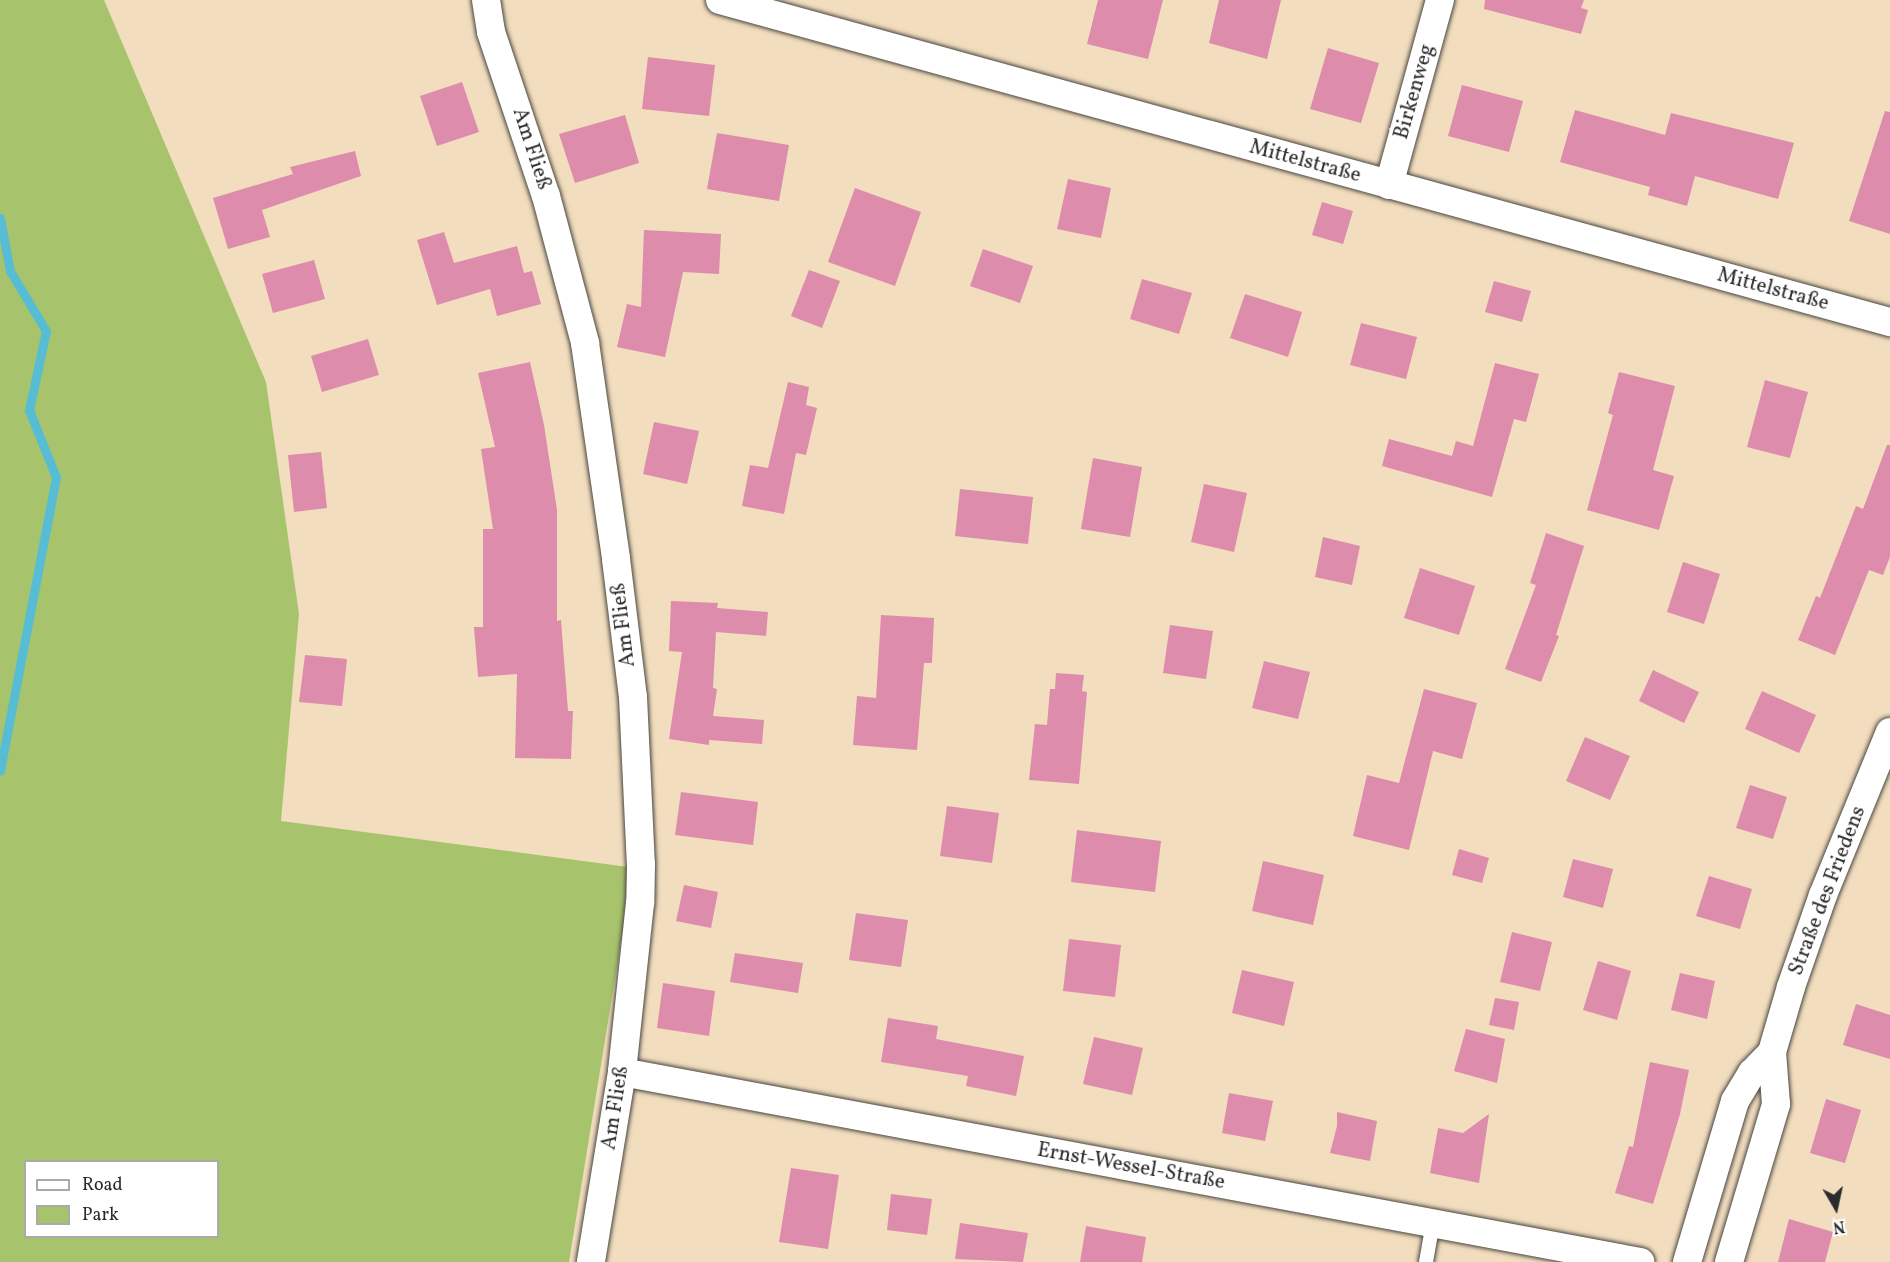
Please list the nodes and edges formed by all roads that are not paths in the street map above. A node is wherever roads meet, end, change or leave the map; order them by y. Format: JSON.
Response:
{"nodes":[{"id":1,"x":486,"y":0,"type":"edge"},
{"id":2,"x":720,"y":0,"type":"edge"},
{"id":3,"x":1440,"y":0,"type":"edge"},
{"id":4,"x":1389,"y":185,"type":"junction"},
{"id":5,"x":1890,"y":322,"type":"edge"},
{"id":6,"x":1890,"y":732,"type":"edge"},
{"id":7,"x":1772,"y":1052,"type":"junction"},
{"id":8,"x":622,"y":1072,"type":"junction"},
{"id":9,"x":1432,"y":1223,"type":"junction"},
{"id":10,"x":591,"y":1262,"type":"edge"},
{"id":11,"x":1426,"y":1262,"type":"edge"},
{"id":12,"x":1640,"y":1262,"type":"edge"},
{"id":13,"x":1687,"y":1262,"type":"edge"},
{"id":14,"x":1729,"y":1262,"type":"edge"}],
"edges":[{"from":1,"to":8,"type":"street","name":"Am Fließ"},
{"from":2,"to":4,"type":"street","name":"Mittelstraße"},
{"from":3,"to":4,"type":"street","name":"Birkenweg"},
{"from":4,"to":5,"type":"street","name":"Mittelstraße"},
{"from":6,"to":7,"type":"street","name":"Straße des Friedens"},
{"from":7,"to":13,"type":"street","name":"Straße des Friedens"},
{"from":7,"to":14,"type":"street","name":"Straße des Friedens"},
{"from":8,"to":9,"type":"street","name":"Ernst-Wessel-Straße"},
{"from":8,"to":10,"type":"street","name":"Am Fließ"},
{"from":9,"to":11,"type":"lane"},
{"from":9,"to":12,"type":"street","name":"Ernst-Wessel-Straße"}]}
